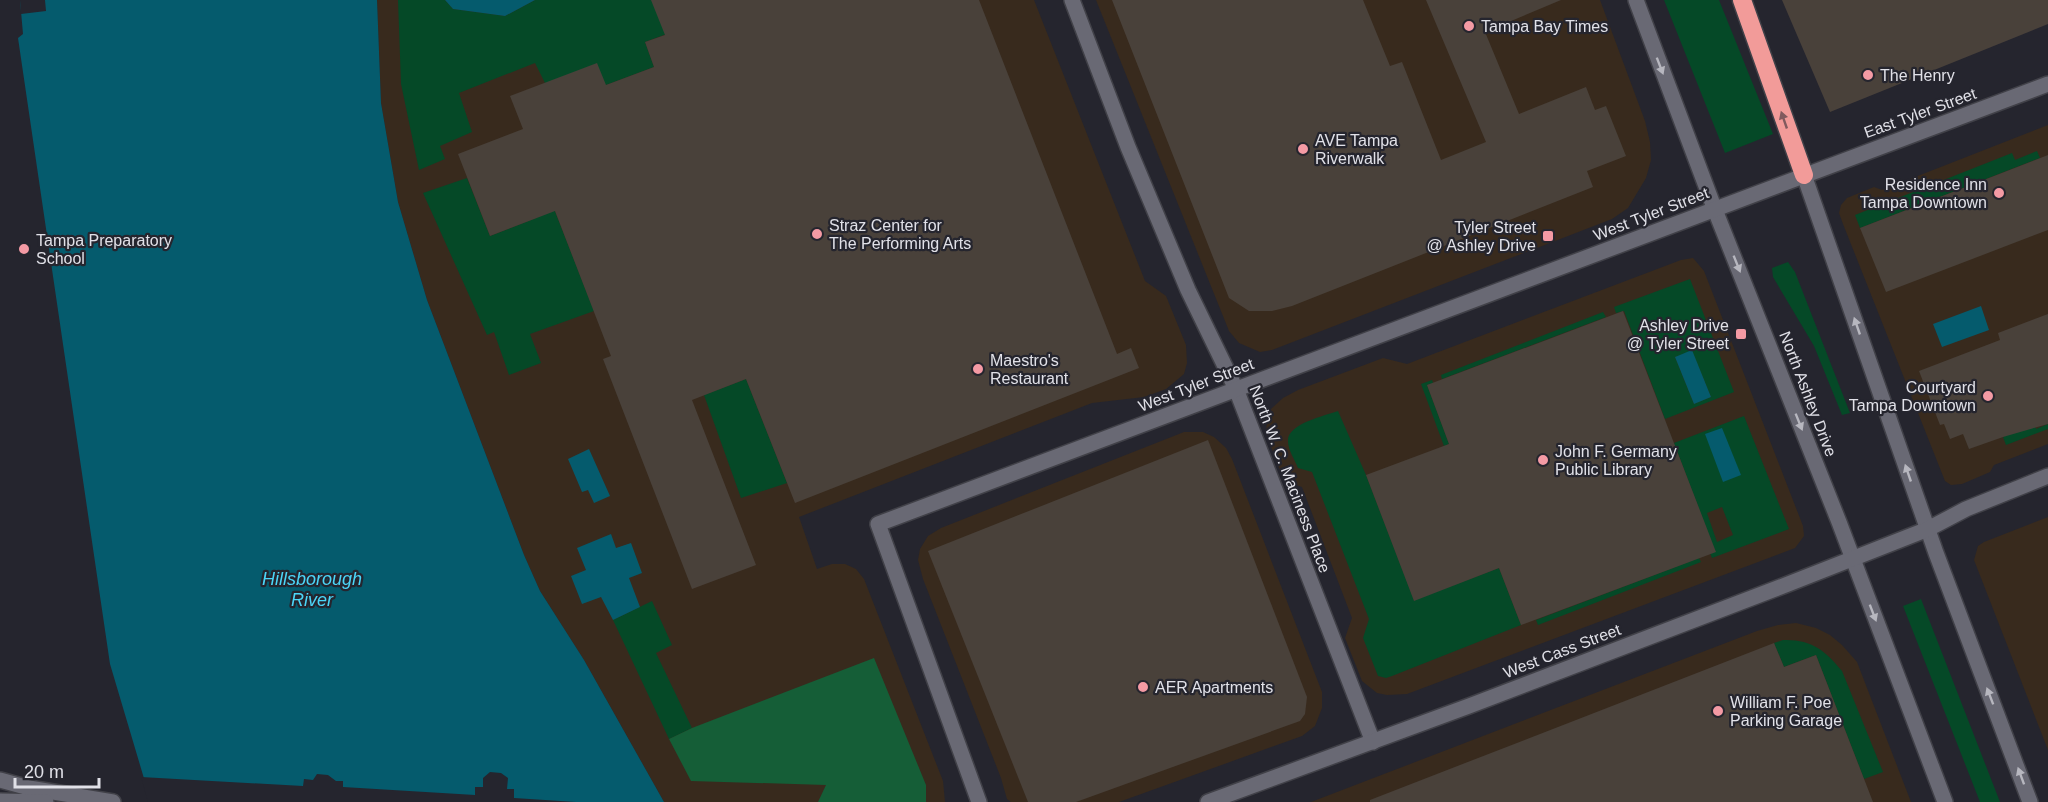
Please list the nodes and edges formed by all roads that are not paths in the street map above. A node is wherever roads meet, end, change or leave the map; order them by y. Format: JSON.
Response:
{"nodes":[{"id":1,"x":1072,"y":0,"type":"edge"},
{"id":2,"x":1635,"y":0,"type":"edge"},
{"id":3,"x":1742,"y":0,"type":"edge"},
{"id":4,"x":2048,"y":84,"type":"edge"},
{"id":5,"x":1804,"y":175,"type":"junction"},
{"id":6,"x":1715,"y":210,"type":"junction"},
{"id":7,"x":1236,"y":389,"type":"junction"},
{"id":8,"x":2048,"y":476,"type":"edge"},
{"id":9,"x":1928,"y":529,"type":"junction"},
{"id":10,"x":1853,"y":558,"type":"junction"},
{"id":11,"x":1373,"y":742,"type":"junction"},
{"id":12,"x":0,"y":780,"type":"edge"},
{"id":13,"x":0,"y":801,"type":"edge"},
{"id":14,"x":46,"y":802,"type":"edge"},
{"id":15,"x":113,"y":802,"type":"edge"},
{"id":16,"x":979,"y":802,"type":"edge"},
{"id":17,"x":1208,"y":802,"type":"edge"},
{"id":18,"x":1945,"y":802,"type":"edge"},
{"id":19,"x":2030,"y":802,"type":"edge"}],
"edges":[{"from":1,"to":7,"type":"street","name":"North W. C. Maciness Place"},
{"from":2,"to":6,"type":"street","name":"North Ashley Drive","one_way":true},
{"from":5,"to":3,"type":"highway","one_way":true},
{"from":4,"to":5,"type":"street","name":"East Tyler Street"},
{"from":5,"to":6,"type":"street","name":"West Tyler Street"},
{"from":9,"to":5,"type":"street","one_way":true},
{"from":6,"to":7,"type":"street","name":"West Tyler Street"},
{"from":6,"to":10,"type":"street","name":"North Ashley Drive","one_way":true},
{"from":7,"to":11,"type":"street","name":"North W. C. Maciness Place"},
{"from":7,"to":16,"type":"street","name":"West Tyler Street"},
{"from":8,"to":9,"type":"street","name":"West Cass Street"},
{"from":9,"to":10,"type":"street","name":"West Cass Street"},
{"from":19,"to":9,"type":"street","one_way":true},
{"from":10,"to":11,"type":"street","name":"West Cass Street"},
{"from":10,"to":18,"type":"street","name":"North Ashley Drive","one_way":true},
{"from":11,"to":17,"type":"street","name":"West Cass Street"},
{"from":12,"to":15,"type":"street"},
{"from":13,"to":14,"type":"street"}]}
